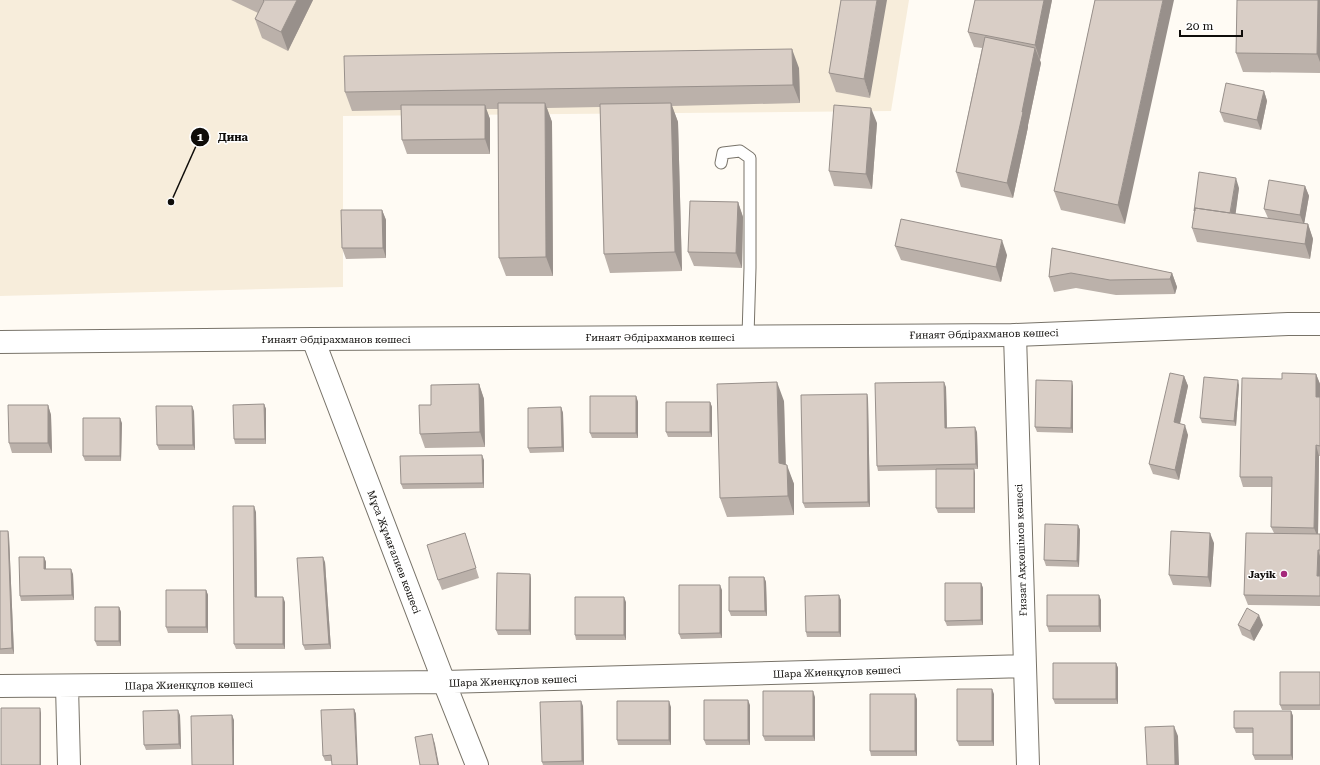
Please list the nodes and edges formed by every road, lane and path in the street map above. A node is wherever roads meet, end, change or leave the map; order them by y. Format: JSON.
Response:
{"nodes":[{"id":1,"x":720,"y":163,"type":"dead end"},
{"id":2,"x":1320,"y":316,"type":"edge"},
{"id":3,"x":1288,"y":324,"type":"junction"},
{"id":4,"x":1320,"y":324,"type":"edge"},
{"id":5,"x":1320,"y":330,"type":"edge"},
{"id":6,"x":1015,"y":335,"type":"junction"},
{"id":7,"x":748,"y":336,"type":"junction"},
{"id":8,"x":313,"y":339,"type":"junction"},
{"id":9,"x":0,"y":342,"type":"edge"},
{"id":10,"x":1025,"y":666,"type":"junction"},
{"id":11,"x":444,"y":682,"type":"junction"},
{"id":12,"x":0,"y":686,"type":"edge"},
{"id":13,"x":67,"y":686,"type":"junction"},
{"id":14,"x":69,"y":765,"type":"edge"},
{"id":15,"x":477,"y":765,"type":"edge"},
{"id":16,"x":1028,"y":765,"type":"edge"}],
"edges":[{"from":1,"to":7,"type":"lane"},
{"from":2,"to":3,"type":"street"},
{"from":3,"to":4,"type":"street","name":"Ғинаят Әбдірахманов көшесі"},
{"from":3,"to":5,"type":"street"},
{"from":3,"to":6,"type":"street","name":"Ғинаят Әбдірахманов көшесі"},
{"from":6,"to":7,"type":"street","name":"Ғинаят Әбдірахманов көшесі"},
{"from":6,"to":10,"type":"street","name":"Ғиззат Ақкөшімов көшесi"},
{"from":7,"to":8,"type":"street","name":"Ғинаят Әбдірахманов көшесі"},
{"from":8,"to":9,"type":"street","name":"Ғинаят Әбдірахманов көшесі"},
{"from":8,"to":11,"type":"street","name":"Мұса Жұмағалиев көшесі"},
{"from":10,"to":11,"type":"street","name":"Шара Жиенқұлов көшесі"},
{"from":10,"to":16,"type":"street","name":"Ғиззат Ақкөшімов көшесi"},
{"from":11,"to":13,"type":"street","name":"Шара Жиенқұлов көшесі"},
{"from":11,"to":15,"type":"street","name":"Мұса Жұмағалиев көшесі"},
{"from":12,"to":13,"type":"street","name":"Шара Жиенқұлов көшесі"},
{"from":13,"to":14,"type":"street"}]}
